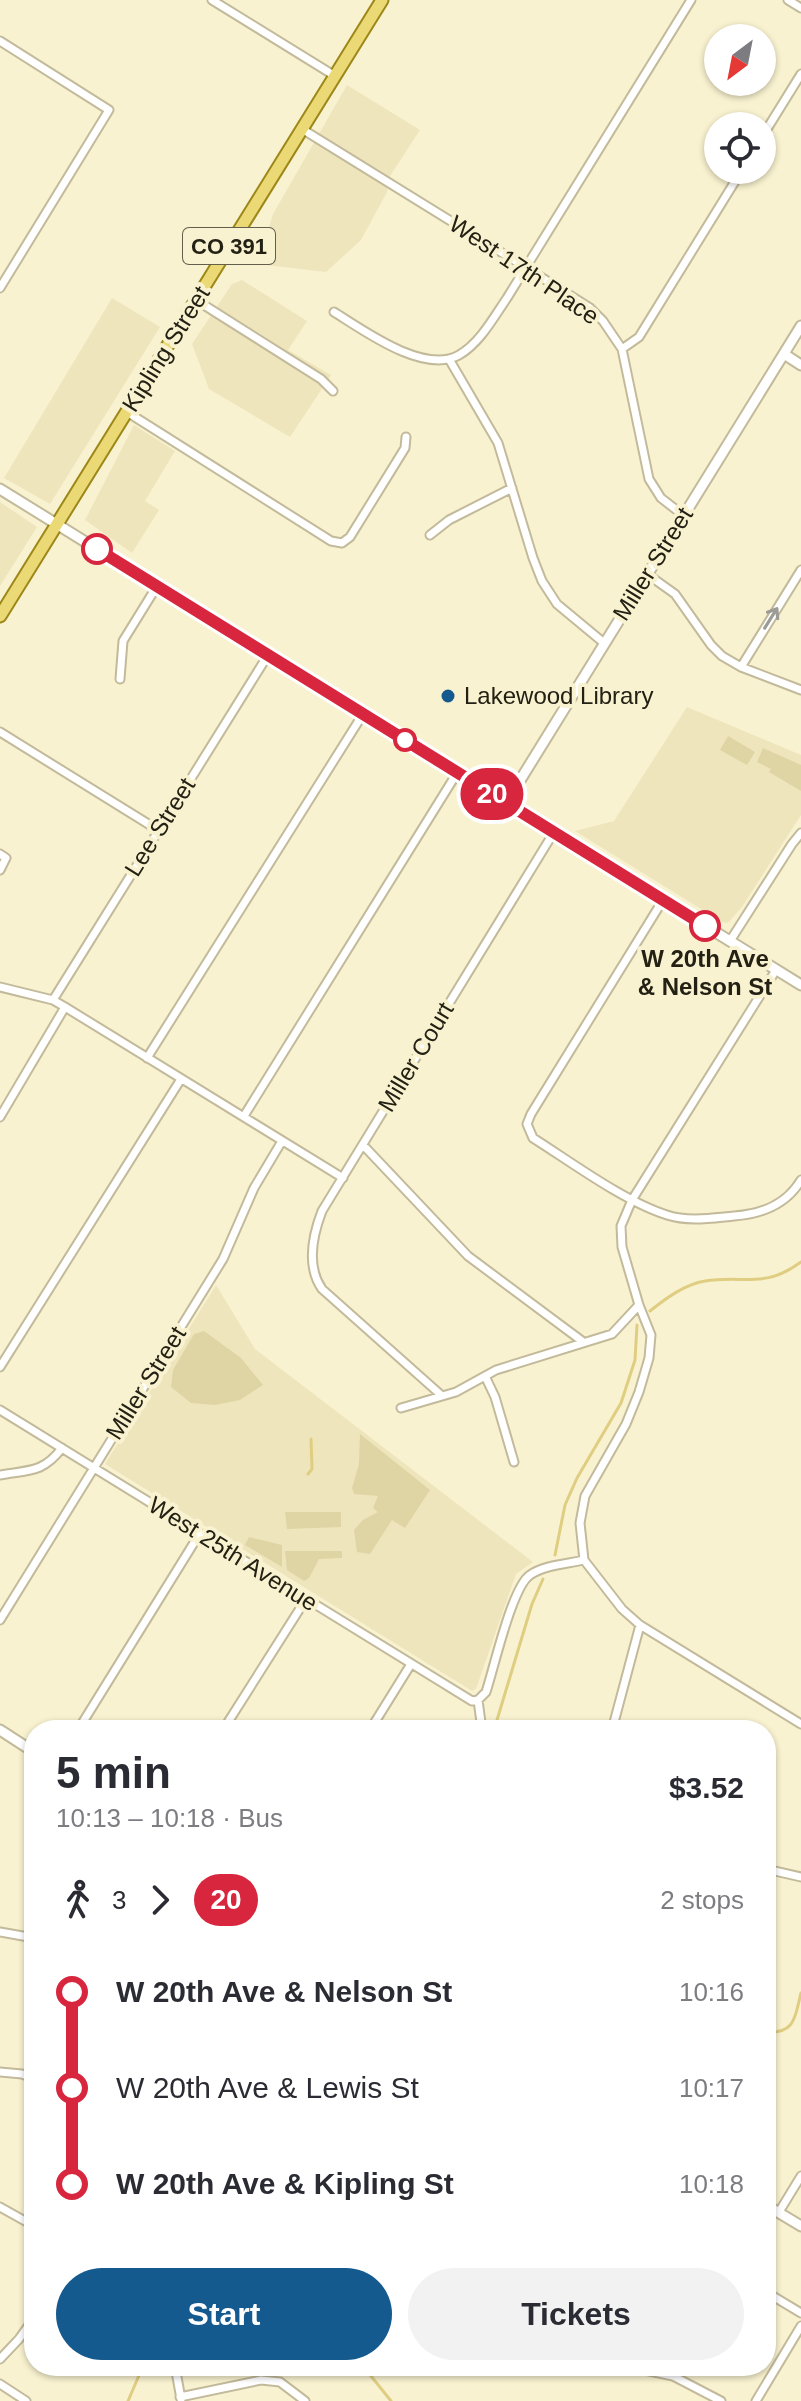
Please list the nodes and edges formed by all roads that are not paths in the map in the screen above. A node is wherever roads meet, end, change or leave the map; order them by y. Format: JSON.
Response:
{"nodes":[{"id":1,"x":212,"y":0,"type":"edge"},
{"id":2,"x":382,"y":0,"type":"edge"},
{"id":3,"x":691,"y":0,"type":"edge"},
{"id":4,"x":788,"y":0,"type":"edge"},
{"id":5,"x":801,"y":8,"type":"edge"},
{"id":6,"x":0,"y":41,"type":"edge"},
{"id":7,"x":801,"y":74,"type":"edge"},
{"id":8,"x":335,"y":76,"type":"junction"},
{"id":9,"x":776,"y":114,"type":"edge"},
{"id":10,"x":302,"y":129,"type":"junction"},
{"id":11,"x":733,"y":184,"type":"edge"},
{"id":12,"x":525,"y":267,"type":"junction"},
{"id":13,"x":0,"y":288,"type":"edge"},
{"id":14,"x":196,"y":300,"type":"junction"},
{"id":15,"x":334,"y":312,"type":"dead end"},
{"id":16,"x":801,"y":326,"type":"edge"},
{"id":17,"x":622,"y":349,"type":"junction"},
{"id":18,"x":784,"y":354,"type":"junction"},
{"id":19,"x":449,"y":359,"type":"junction"},
{"id":20,"x":801,"y":365,"type":"edge"},
{"id":21,"x":333,"y":391,"type":"dead end"},
{"id":22,"x":127,"y":412,"type":"junction"},
{"id":23,"x":406,"y":437,"type":"dead end"},
{"id":24,"x":512,"y":488,"type":"junction"},
{"id":25,"x":0,"y":489,"type":"edge"},
{"id":26,"x":683,"y":515,"type":"junction"},
{"id":27,"x":57,"y":524,"type":"junction"},
{"id":28,"x":430,"y":535,"type":"dead end"},
{"id":29,"x":801,"y":570,"type":"edge"},
{"id":30,"x":647,"y":574,"type":"junction"},
{"id":31,"x":157,"y":586,"type":"junction"},
{"id":32,"x":0,"y":616,"type":"edge"},
{"id":33,"x":604,"y":643,"type":"junction"},
{"id":34,"x":268,"y":655,"type":"junction"},
{"id":35,"x":741,"y":667,"type":"junction"},
{"id":36,"x":120,"y":679,"type":"dead end"},
{"id":37,"x":801,"y":690,"type":"edge"},
{"id":38,"x":363,"y":714,"type":"junction"},
{"id":39,"x":0,"y":732,"type":"edge"},
{"id":40,"x":457,"y":773,"type":"junction"},
{"id":41,"x":506,"y":803,"type":"junction"},
{"id":42,"x":158,"y":830,"type":"junction"},
{"id":43,"x":554,"y":832,"type":"junction"},
{"id":44,"x":801,"y":833,"type":"edge"},
{"id":45,"x":3,"y":856,"type":"edge"},
{"id":46,"x":0,"y":870,"type":"edge"},
{"id":47,"x":663,"y":900,"type":"junction"},
{"id":48,"x":730,"y":941,"type":"junction"},
{"id":49,"x":776,"y":970,"type":"junction"},
{"id":50,"x":801,"y":985,"type":"edge"},
{"id":51,"x":0,"y":987,"type":"edge"},
{"id":52,"x":53,"y":1000,"type":"junction"},
{"id":53,"x":65,"y":1007,"type":"junction"},
{"id":54,"x":147,"y":1058,"type":"junction"},
{"id":55,"x":181,"y":1079,"type":"junction"},
{"id":56,"x":244,"y":1116,"type":"junction"},
{"id":57,"x":0,"y":1117,"type":"edge"},
{"id":58,"x":282,"y":1141,"type":"junction"},
{"id":59,"x":363,"y":1145,"type":"junction"},
{"id":60,"x":343,"y":1178,"type":"junction"},
{"id":61,"x":801,"y":1180,"type":"edge"},
{"id":62,"x":632,"y":1200,"type":"junction"},
{"id":63,"x":639,"y":1305,"type":"junction"},
{"id":64,"x":582,"y":1341,"type":"junction"},
{"id":65,"x":0,"y":1367,"type":"edge"},
{"id":66,"x":485,"y":1376,"type":"junction"},
{"id":67,"x":441,"y":1395,"type":"junction"},
{"id":68,"x":401,"y":1408,"type":"dead end"},
{"id":69,"x":0,"y":1410,"type":"edge"},
{"id":70,"x":62,"y":1448,"type":"junction"},
{"id":71,"x":514,"y":1462,"type":"dead end"},
{"id":72,"x":94,"y":1468,"type":"junction"},
{"id":73,"x":0,"y":1475,"type":"edge"},
{"id":74,"x":200,"y":1533,"type":"junction"},
{"id":75,"x":584,"y":1560,"type":"junction"},
{"id":76,"x":306,"y":1599,"type":"junction"},
{"id":77,"x":0,"y":1620,"type":"edge"},
{"id":78,"x":640,"y":1625,"type":"junction"},
{"id":79,"x":411,"y":1664,"type":"junction"},
{"id":80,"x":478,"y":1700,"type":"junction"},
{"id":81,"x":84,"y":1720,"type":"edge"},
{"id":82,"x":229,"y":1720,"type":"edge"},
{"id":83,"x":376,"y":1720,"type":"edge"},
{"id":84,"x":481,"y":1720,"type":"edge"},
{"id":85,"x":615,"y":1720,"type":"edge"},
{"id":86,"x":801,"y":1724,"type":"edge"},
{"id":87,"x":0,"y":1730,"type":"edge"},
{"id":88,"x":24,"y":1746,"type":"edge"},
{"id":89,"x":776,"y":1871,"type":"edge"},
{"id":90,"x":801,"y":1877,"type":"edge"},
{"id":91,"x":0,"y":1932,"type":"edge"},
{"id":92,"x":24,"y":1936,"type":"edge"},
{"id":93,"x":0,"y":2072,"type":"edge"},
{"id":94,"x":24,"y":2075,"type":"edge"},
{"id":95,"x":801,"y":2176,"type":"edge"},
{"id":96,"x":0,"y":2207,"type":"edge"},
{"id":97,"x":776,"y":2210,"type":"edge"},
{"id":98,"x":779,"y":2212,"type":"junction"},
{"id":99,"x":24,"y":2220,"type":"edge"},
{"id":100,"x":801,"y":2226,"type":"edge"},
{"id":101,"x":776,"y":2298,"type":"edge"},
{"id":102,"x":801,"y":2313,"type":"edge"},
{"id":103,"x":801,"y":2326,"type":"edge"},
{"id":104,"x":24,"y":2332,"type":"edge"},
{"id":105,"x":0,"y":2359,"type":"edge"},
{"id":106,"x":776,"y":2368,"type":"edge"},
{"id":107,"x":177,"y":2376,"type":"edge"},
{"id":108,"x":673,"y":2376,"type":"edge"},
{"id":109,"x":771,"y":2376,"type":"edge"},
{"id":110,"x":0,"y":2384,"type":"edge"},
{"id":111,"x":181,"y":2399,"type":"edge"},
{"id":112,"x":26,"y":2401,"type":"edge"},
{"id":113,"x":305,"y":2401,"type":"edge"},
{"id":114,"x":721,"y":2401,"type":"edge"},
{"id":115,"x":756,"y":2401,"type":"edge"}],
"edges":[{"from":1,"to":8,"type":"street"},
{"from":2,"to":8,"type":"main road","name":"Kipling Street","number":"CO 391"},
{"from":3,"to":12,"type":"street"},
{"from":4,"to":5,"type":"street"},
{"from":6,"to":13,"type":"street"},
{"from":7,"to":9,"type":"street"},
{"from":8,"to":10,"type":"main road","name":"Kipling Street","number":"CO 391"},
{"from":10,"to":12,"type":"street","name":"West 17th Place"},
{"from":10,"to":14,"type":"main road","name":"Kipling Street","number":"CO 391"},
{"from":11,"to":17,"type":"street"},
{"from":12,"to":17,"type":"street","name":"West 17th Place"},
{"from":12,"to":19,"type":"street"},
{"from":14,"to":21,"type":"street"},
{"from":14,"to":22,"type":"main road","name":"Kipling Street","number":"CO 391"},
{"from":15,"to":19,"type":"street"},
{"from":16,"to":18,"type":"street","name":"Miller Street"},
{"from":17,"to":26,"type":"street","name":"West 17th Place"},
{"from":18,"to":20,"type":"street"},
{"from":18,"to":26,"type":"street","name":"Miller Street"},
{"from":19,"to":24,"type":"street"},
{"from":22,"to":23,"type":"street"},
{"from":22,"to":27,"type":"main road","name":"Kipling Street","number":"CO 391"},
{"from":24,"to":28,"type":"street"},
{"from":24,"to":33,"type":"street"},
{"from":25,"to":27,"type":"street"},
{"from":26,"to":30,"type":"street","name":"Miller Street"},
{"from":27,"to":31,"type":"street"},
{"from":27,"to":32,"type":"main road","name":"Kipling Street","number":"CO 391"},
{"from":35,"to":29,"type":"street","one_way":true},
{"from":30,"to":33,"type":"street","name":"Miller Street"},
{"from":30,"to":35,"type":"street"},
{"from":31,"to":34,"type":"street"},
{"from":31,"to":36,"type":"street"},
{"from":33,"to":41,"type":"street","name":"Miller Street"},
{"from":34,"to":38,"type":"street"},
{"from":34,"to":42,"type":"street","name":"Lee Street"},
{"from":35,"to":37,"type":"street"},
{"from":38,"to":40,"type":"street"},
{"from":38,"to":54,"type":"street"},
{"from":39,"to":42,"type":"street"},
{"from":40,"to":41,"type":"street"},
{"from":40,"to":56,"type":"street"},
{"from":41,"to":43,"type":"street"},
{"from":42,"to":52,"type":"street","name":"Lee Street"},
{"from":43,"to":47,"type":"street"},
{"from":43,"to":59,"type":"street","name":"Miller Court"},
{"from":44,"to":48,"type":"street"},
{"from":45,"to":46,"type":"street"},
{"from":47,"to":48,"type":"street"},
{"from":47,"to":62,"type":"street"},
{"from":48,"to":49,"type":"street"},
{"from":49,"to":50,"type":"street"},
{"from":49,"to":62,"type":"street"},
{"from":51,"to":52,"type":"street"},
{"from":52,"to":53,"type":"street"},
{"from":53,"to":54,"type":"street"},
{"from":53,"to":57,"type":"street"},
{"from":54,"to":55,"type":"street"},
{"from":55,"to":56,"type":"street"},
{"from":55,"to":65,"type":"street"},
{"from":56,"to":58,"type":"street"},
{"from":58,"to":60,"type":"street"},
{"from":58,"to":72,"type":"street","name":"Miller Street"},
{"from":59,"to":60,"type":"street","name":"Miller Court"},
{"from":59,"to":64,"type":"street"},
{"from":60,"to":67,"type":"street","name":"Miller Court"},
{"from":61,"to":62,"type":"street"},
{"from":62,"to":63,"type":"street"},
{"from":63,"to":64,"type":"street"},
{"from":63,"to":75,"type":"street"},
{"from":64,"to":66,"type":"street"},
{"from":66,"to":67,"type":"street"},
{"from":66,"to":71,"type":"street"},
{"from":67,"to":68,"type":"street"},
{"from":69,"to":70,"type":"street","name":"West 25th Avenue"},
{"from":70,"to":72,"type":"street","name":"West 25th Avenue"},
{"from":70,"to":73,"type":"street"},
{"from":72,"to":74,"type":"street","name":"West 25th Avenue"},
{"from":72,"to":77,"type":"street","name":"Miller Street"},
{"from":74,"to":76,"type":"street","name":"West 25th Avenue"},
{"from":74,"to":81,"type":"street"},
{"from":75,"to":78,"type":"street"},
{"from":75,"to":80,"type":"street"},
{"from":76,"to":79,"type":"street","name":"West 25th Avenue"},
{"from":76,"to":82,"type":"street"},
{"from":78,"to":85,"type":"street"},
{"from":78,"to":86,"type":"street"},
{"from":79,"to":80,"type":"street","name":"West 25th Avenue"},
{"from":79,"to":83,"type":"street"},
{"from":80,"to":84,"type":"street"},
{"from":87,"to":88,"type":"street"},
{"from":89,"to":90,"type":"street"},
{"from":91,"to":92,"type":"street"},
{"from":93,"to":94,"type":"street"},
{"from":95,"to":98,"type":"street"},
{"from":96,"to":99,"type":"street"},
{"from":97,"to":98,"type":"street"},
{"from":98,"to":100,"type":"street"},
{"from":101,"to":102,"type":"street"},
{"from":103,"to":106,"type":"street"},
{"from":104,"to":105,"type":"street"},
{"from":107,"to":111,"type":"street"},
{"from":108,"to":114,"type":"street"},
{"from":109,"to":115,"type":"street"},
{"from":110,"to":112,"type":"street"},
{"from":111,"to":113,"type":"street"}]}
